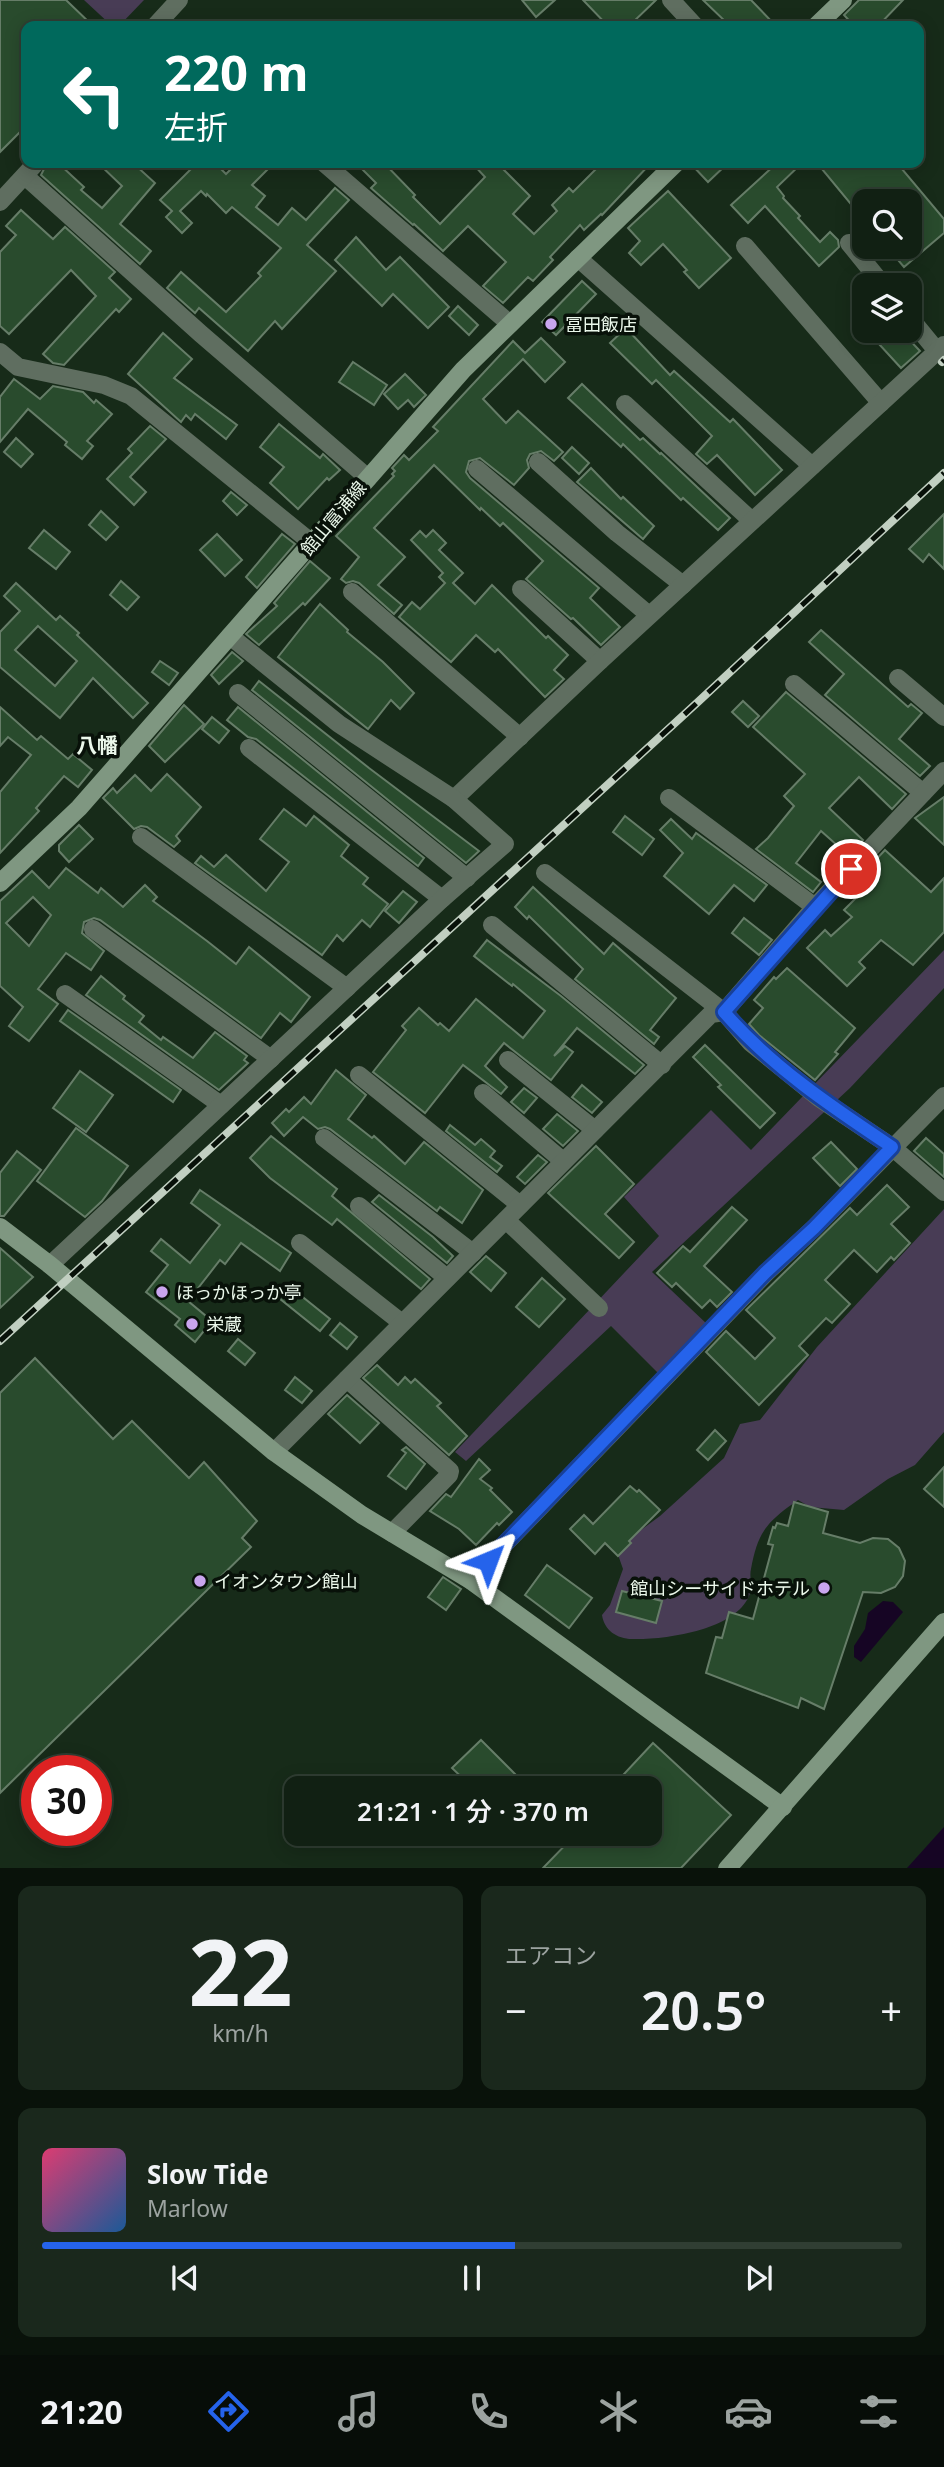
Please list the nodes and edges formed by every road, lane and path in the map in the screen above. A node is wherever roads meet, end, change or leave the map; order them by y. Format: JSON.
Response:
{"nodes":[{"id":1,"x":179,"y":0,"type":"edge"},
{"id":2,"x":671,"y":0,"type":"edge"},
{"id":3,"x":843,"y":0,"type":"edge"},
{"id":4,"x":164,"y":21,"type":"edge"},
{"id":5,"x":690,"y":21,"type":"edge"},
{"id":6,"x":821,"y":21,"type":"edge"},
{"id":7,"x":330,"y":168,"type":"edge"},
{"id":8,"x":671,"y":168,"type":"edge"},
{"id":9,"x":31,"y":169,"type":"edge"},
{"id":10,"x":1,"y":199,"type":"edge"},
{"id":11,"x":849,"y":243,"type":"dead end"},
{"id":12,"x":745,"y":246,"type":"dead end"},
{"id":13,"x":578,"y":258,"type":"junction"},
{"id":14,"x":873,"y":273,"type":"edge"},
{"id":15,"x":510,"y":324,"type":"junction"},
{"id":16,"x":922,"y":330,"type":"edge"},
{"id":17,"x":940,"y":348,"type":"edge"},
{"id":18,"x":0,"y":352,"type":"edge"},
{"id":19,"x":881,"y":402,"type":"junction"},
{"id":20,"x":625,"y":404,"type":"dead end"},
{"id":21,"x":538,"y":462,"type":"dead end"},
{"id":22,"x":812,"y":466,"type":"junction"},
{"id":23,"x":477,"y":469,"type":"dead end"},
{"id":24,"x":368,"y":478,"type":"junction"},
{"id":25,"x":752,"y":521,"type":"junction"},
{"id":26,"x":313,"y":543,"type":"junction"},
{"id":27,"x":683,"y":585,"type":"junction"},
{"id":28,"x":521,"y":589,"type":"dead end"},
{"id":29,"x":352,"y":592,"type":"dead end"},
{"id":30,"x":649,"y":615,"type":"junction"},
{"id":31,"x":230,"y":636,"type":"junction"},
{"id":32,"x":600,"y":660,"type":"junction"},
{"id":33,"x":898,"y":678,"type":"dead end"},
{"id":34,"x":794,"y":684,"type":"dead end"},
{"id":35,"x":238,"y":693,"type":"dead end"},
{"id":36,"x":944,"y":718,"type":"edge"},
{"id":37,"x":520,"y":737,"type":"junction"},
{"id":38,"x":249,"y":748,"type":"dead end"},
{"id":39,"x":944,"y":771,"type":"edge"},
{"id":40,"x":923,"y":793,"type":"junction"},
{"id":41,"x":669,"y":798,"type":"dead end"},
{"id":42,"x":454,"y":799,"type":"junction"},
{"id":43,"x":141,"y":837,"type":"dead end"},
{"id":44,"x":545,"y":873,"type":"dead end"},
{"id":45,"x":467,"y":878,"type":"junction"},
{"id":46,"x":0,"y":883,"type":"edge"},
{"id":47,"x":442,"y":899,"type":"junction"},
{"id":48,"x":815,"y":908,"type":"junction"},
{"id":49,"x":492,"y":925,"type":"dead end"},
{"id":50,"x":93,"y":929,"type":"dead end"},
{"id":51,"x":347,"y":988,"type":"junction"},
{"id":52,"x":65,"y":994,"type":"dead end"},
{"id":53,"x":724,"y":1012,"type":"junction"},
{"id":54,"x":271,"y":1059,"type":"junction"},
{"id":55,"x":508,"y":1060,"type":"dead end"},
{"id":56,"x":662,"y":1065,"type":"junction"},
{"id":57,"x":359,"y":1075,"type":"dead end"},
{"id":58,"x":483,"y":1093,"type":"dead end"},
{"id":59,"x":944,"y":1096,"type":"edge"},
{"id":60,"x":221,"y":1105,"type":"junction"},
{"id":61,"x":595,"y":1130,"type":"junction"},
{"id":62,"x":324,"y":1138,"type":"dead end"},
{"id":63,"x":892,"y":1147,"type":"junction"},
{"id":64,"x":563,"y":1161,"type":"junction"},
{"id":65,"x":944,"y":1192,"type":"edge"},
{"id":66,"x":520,"y":1205,"type":"junction"},
{"id":67,"x":359,"y":1206,"type":"dead end"},
{"id":68,"x":506,"y":1220,"type":"junction"},
{"id":69,"x":0,"y":1227,"type":"edge"},
{"id":70,"x":300,"y":1244,"type":"dead end"},
{"id":71,"x":473,"y":1253,"type":"junction"},
{"id":72,"x":50,"y":1265,"type":"junction"},
{"id":73,"x":447,"y":1278,"type":"junction"},
{"id":74,"x":599,"y":1308,"type":"dead end"},
{"id":75,"x":402,"y":1323,"type":"junction"},
{"id":76,"x":347,"y":1378,"type":"junction"},
{"id":77,"x":274,"y":1452,"type":"junction"},
{"id":78,"x":392,"y":1533,"type":"junction"},
{"id":79,"x":470,"y":1580,"type":"junction"},
{"id":80,"x":944,"y":1622,"type":"edge"},
{"id":81,"x":783,"y":1807,"type":"junction"},
{"id":82,"x":727,"y":1868,"type":"edge"}],
"edges":[{"from":1,"to":4,"type":"street"},
{"from":2,"to":5,"type":"street"},
{"from":3,"to":6,"type":"street"},
{"from":7,"to":15,"type":"street"},
{"from":8,"to":13,"type":"street","name":"館山富浦線"},
{"from":9,"to":10,"type":"street"},
{"from":9,"to":24,"type":"street"},
{"from":11,"to":14,"type":"street"},
{"from":12,"to":19,"type":"street"},
{"from":13,"to":15,"type":"street","name":"館山富浦線"},
{"from":13,"to":22,"type":"street"},
{"from":15,"to":24,"type":"street","name":"館山富浦線"},
{"from":16,"to":17,"type":"street"},
{"from":17,"to":19,"type":"street"},
{"from":18,"to":26,"type":"street"},
{"from":19,"to":22,"type":"street"},
{"from":20,"to":25,"type":"street"},
{"from":21,"to":27,"type":"street"},
{"from":22,"to":25,"type":"street"},
{"from":23,"to":30,"type":"street"},
{"from":24,"to":26,"type":"street","name":"館山富浦線"},
{"from":25,"to":27,"type":"street"},
{"from":26,"to":31,"type":"street","name":"館山富浦線"},
{"from":27,"to":30,"type":"street"},
{"from":28,"to":32,"type":"street"},
{"from":29,"to":37,"type":"street"},
{"from":30,"to":32,"type":"street"},
{"from":31,"to":42,"type":"street"},
{"from":31,"to":46,"type":"street","name":"館山富浦線"},
{"from":32,"to":37,"type":"street"},
{"from":33,"to":36,"type":"street"},
{"from":34,"to":40,"type":"street"},
{"from":35,"to":45,"type":"street"},
{"from":37,"to":42,"type":"street"},
{"from":38,"to":47,"type":"street"},
{"from":39,"to":40,"type":"street"},
{"from":40,"to":48,"type":"street"},
{"from":41,"to":48,"type":"street"},
{"from":42,"to":45,"type":"street"},
{"from":43,"to":51,"type":"street"},
{"from":44,"to":53,"type":"street"},
{"from":45,"to":47,"type":"street"},
{"from":47,"to":51,"type":"street"},
{"from":48,"to":53,"type":"street"},
{"from":49,"to":56,"type":"street"},
{"from":50,"to":54,"type":"street"},
{"from":51,"to":54,"type":"street"},
{"from":52,"to":60,"type":"street"},
{"from":53,"to":56,"type":"street"},
{"from":53,"to":63,"type":"street"},
{"from":54,"to":60,"type":"street"},
{"from":55,"to":61,"type":"street"},
{"from":56,"to":61,"type":"street"},
{"from":57,"to":66,"type":"street"},
{"from":58,"to":64,"type":"street"},
{"from":59,"to":63,"type":"street"},
{"from":60,"to":72,"type":"street"},
{"from":61,"to":64,"type":"street"},
{"from":62,"to":71,"type":"street"},
{"from":63,"to":65,"type":"street"},
{"from":63,"to":79,"type":"street"},
{"from":64,"to":66,"type":"street"},
{"from":66,"to":68,"type":"street"},
{"from":67,"to":73,"type":"street"},
{"from":68,"to":71,"type":"street"},
{"from":68,"to":74,"type":"street"},
{"from":69,"to":72,"type":"street"},
{"from":70,"to":75,"type":"street"},
{"from":71,"to":73,"type":"street"},
{"from":72,"to":77,"type":"street"},
{"from":73,"to":75,"type":"street"},
{"from":75,"to":76,"type":"street"},
{"from":76,"to":77,"type":"street"},
{"from":76,"to":78,"type":"street"},
{"from":77,"to":78,"type":"street"},
{"from":78,"to":79,"type":"street"},
{"from":79,"to":81,"type":"street"},
{"from":80,"to":81,"type":"street"},
{"from":81,"to":82,"type":"street"}]}
